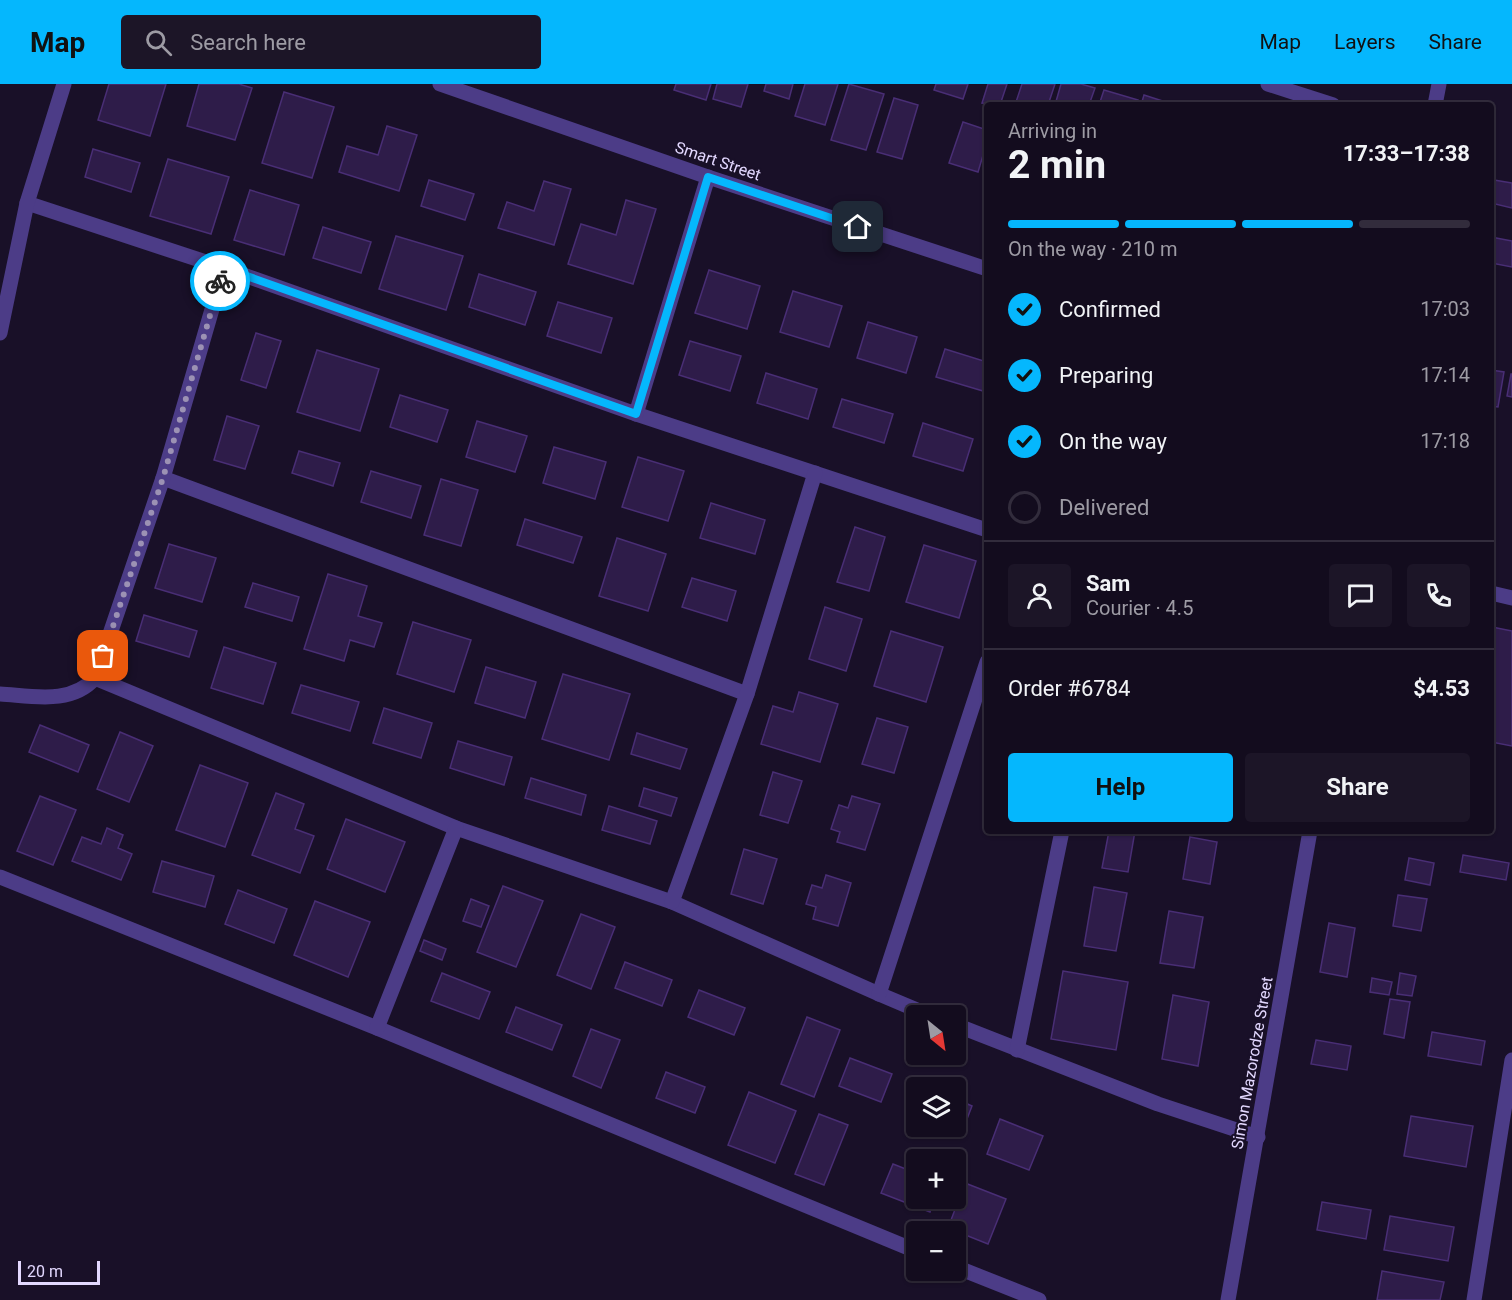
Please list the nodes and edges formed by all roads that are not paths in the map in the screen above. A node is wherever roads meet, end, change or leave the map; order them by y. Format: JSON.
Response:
{"nodes":[{"id":1,"x":64,"y":84,"type":"edge"},
{"id":2,"x":440,"y":84,"type":"edge"},
{"id":3,"x":1268,"y":84,"type":"edge"},
{"id":4,"x":1439,"y":84,"type":"edge"},
{"id":5,"x":1324,"y":102,"type":"edge"},
{"id":6,"x":1436,"y":102,"type":"edge"},
{"id":7,"x":708,"y":177,"type":"junction"},
{"id":8,"x":27,"y":203,"type":"junction"},
{"id":9,"x":224,"y":268,"type":"junction"},
{"id":10,"x":984,"y":268,"type":"edge"},
{"id":11,"x":0,"y":333,"type":"edge"},
{"id":12,"x":636,"y":414,"type":"junction"},
{"id":13,"x":815,"y":473,"type":"junction"},
{"id":14,"x":163,"y":478,"type":"junction"},
{"id":15,"x":984,"y":529,"type":"edge"},
{"id":16,"x":1494,"y":594,"type":"edge"},
{"id":17,"x":1512,"y":598,"type":"edge"},
{"id":18,"x":984,"y":671,"type":"edge"},
{"id":19,"x":95,"y":678,"type":"junction"},
{"id":20,"x":0,"y":694,"type":"edge"},
{"id":21,"x":747,"y":694,"type":"junction"},
{"id":22,"x":456,"y":828,"type":"junction"},
{"id":23,"x":1061,"y":834,"type":"edge"},
{"id":24,"x":1309,"y":834,"type":"edge"},
{"id":25,"x":0,"y":877,"type":"edge"},
{"id":26,"x":672,"y":902,"type":"junction"},
{"id":27,"x":879,"y":994,"type":"junction"},
{"id":28,"x":906,"y":1005,"type":"edge"},
{"id":29,"x":377,"y":1028,"type":"junction"},
{"id":30,"x":966,"y":1029,"type":"edge"},
{"id":31,"x":1017,"y":1050,"type":"junction"},
{"id":32,"x":1512,"y":1060,"type":"edge"},
{"id":33,"x":1258,"y":1137,"type":"junction"},
{"id":34,"x":906,"y":1247,"type":"edge"},
{"id":35,"x":966,"y":1271,"type":"edge"},
{"id":36,"x":1039,"y":1300,"type":"edge"},
{"id":37,"x":1228,"y":1300,"type":"edge"},
{"id":38,"x":1474,"y":1300,"type":"edge"}],
"edges":[{"from":1,"to":8,"type":"street"},
{"from":2,"to":7,"type":"street","name":"Smart Street"},
{"from":3,"to":5,"type":"street"},
{"from":4,"to":6,"type":"street"},
{"from":7,"to":10,"type":"street","name":"Smart Street"},
{"from":7,"to":12,"type":"street"},
{"from":8,"to":9,"type":"street"},
{"from":8,"to":11,"type":"street"},
{"from":9,"to":12,"type":"street"},
{"from":9,"to":14,"type":"street"},
{"from":12,"to":13,"type":"street"},
{"from":13,"to":15,"type":"street"},
{"from":13,"to":21,"type":"street"},
{"from":14,"to":19,"type":"street"},
{"from":14,"to":21,"type":"street"},
{"from":16,"to":17,"type":"street"},
{"from":18,"to":27,"type":"street"},
{"from":19,"to":20,"type":"street"},
{"from":19,"to":22,"type":"street"},
{"from":21,"to":26,"type":"street"},
{"from":22,"to":26,"type":"street"},
{"from":22,"to":29,"type":"street"},
{"from":23,"to":31,"type":"street"},
{"from":24,"to":33,"type":"street","name":"Simon Mazorodze Street"},
{"from":25,"to":29,"type":"street"},
{"from":26,"to":27,"type":"street"},
{"from":27,"to":28,"type":"street"},
{"from":29,"to":34,"type":"street"},
{"from":30,"to":31,"type":"street"},
{"from":31,"to":33,"type":"street"},
{"from":32,"to":38,"type":"street"},
{"from":33,"to":37,"type":"street","name":"Simon Mazorodze Street"},
{"from":35,"to":36,"type":"street"}]}
